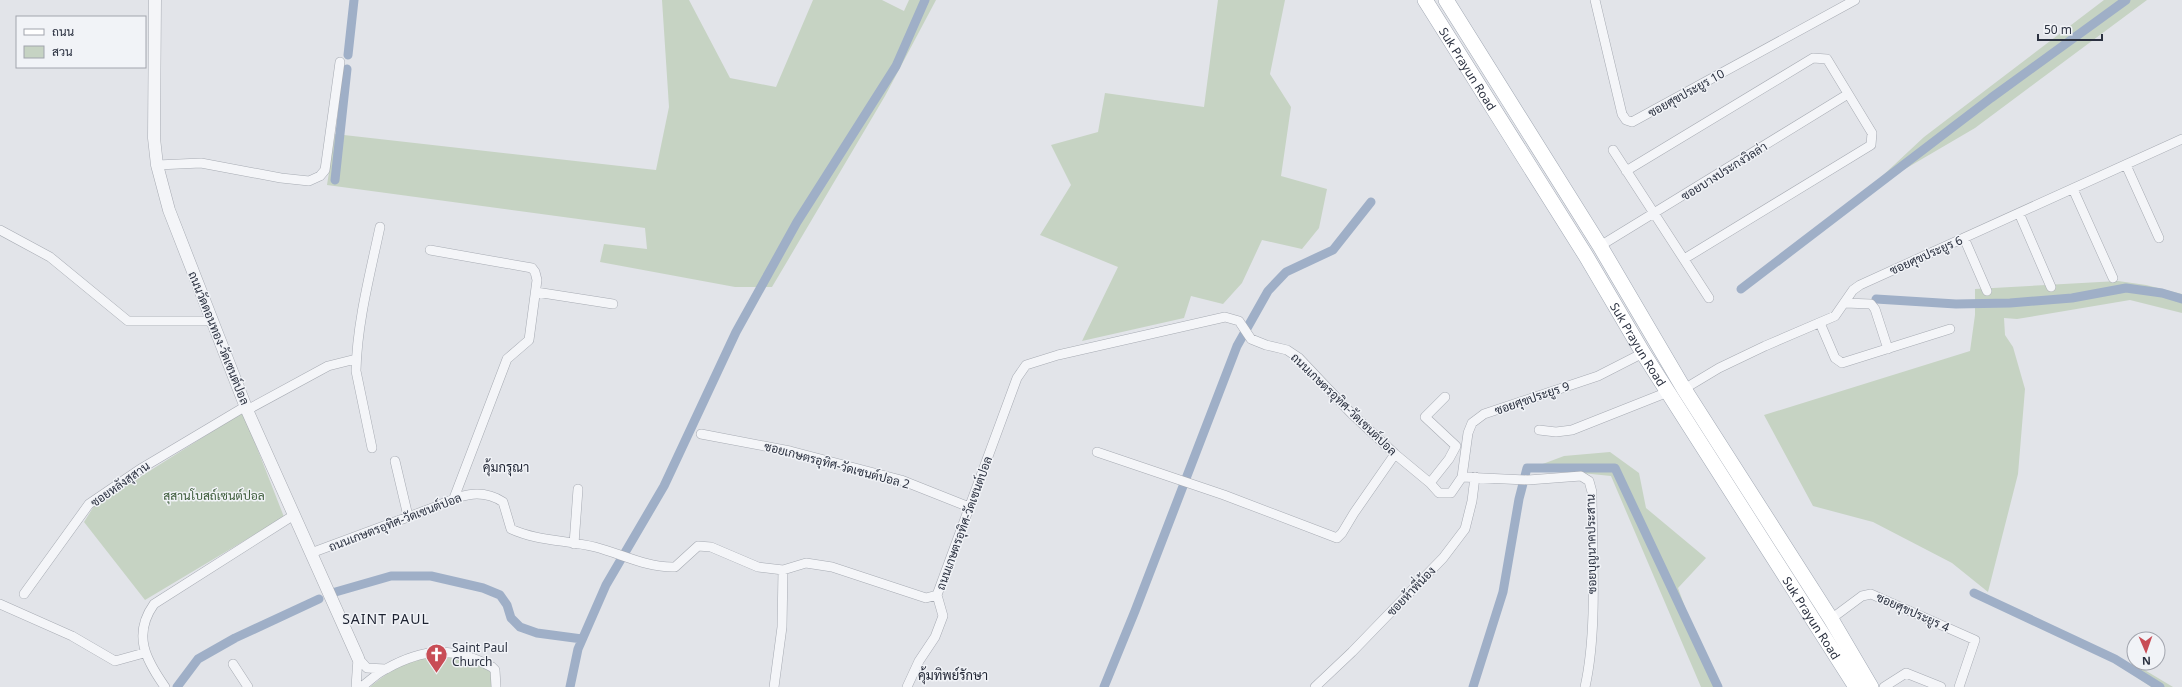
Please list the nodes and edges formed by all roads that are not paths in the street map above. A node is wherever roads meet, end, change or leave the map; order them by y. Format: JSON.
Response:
{"nodes":[{"id":1,"x":155,"y":0,"type":"edge"},
{"id":2,"x":1425,"y":0,"type":"edge"},
{"id":3,"x":1446,"y":0,"type":"edge"},
{"id":4,"x":1595,"y":0,"type":"edge"},
{"id":5,"x":1855,"y":0,"type":"edge"},
{"id":6,"x":340,"y":62,"type":"dead end"},
{"id":7,"x":1848,"y":94,"type":"junction"},
{"id":8,"x":2182,"y":139,"type":"edge"},
{"id":9,"x":1613,"y":150,"type":"dead end"},
{"id":10,"x":157,"y":165,"type":"junction"},
{"id":11,"x":2126,"y":165,"type":"junction"},
{"id":12,"x":1626,"y":171,"type":"junction"},
{"id":13,"x":2072,"y":189,"type":"junction"},
{"id":14,"x":2019,"y":213,"type":"junction"},
{"id":15,"x":1654,"y":214,"type":"junction"},
{"id":16,"x":380,"y":227,"type":"dead end"},
{"id":17,"x":0,"y":230,"type":"edge"},
{"id":18,"x":1964,"y":238,"type":"junction"},
{"id":19,"x":2159,"y":238,"type":"dead end"},
{"id":20,"x":1600,"y":246,"type":"junction"},
{"id":21,"x":430,"y":250,"type":"dead end"},
{"id":22,"x":1586,"y":256,"type":"junction"},
{"id":23,"x":1684,"y":259,"type":"junction"},
{"id":24,"x":2113,"y":278,"type":"dead end"},
{"id":25,"x":2052,"y":287,"type":"dead end"},
{"id":26,"x":1987,"y":291,"type":"dead end"},
{"id":27,"x":536,"y":292,"type":"junction"},
{"id":28,"x":1709,"y":298,"type":"dead end"},
{"id":29,"x":1845,"y":303,"type":"junction"},
{"id":30,"x":612,"y":304,"type":"dead end"},
{"id":31,"x":212,"y":321,"type":"junction"},
{"id":32,"x":1820,"y":324,"type":"junction"},
{"id":33,"x":1950,"y":329,"type":"dead end"},
{"id":34,"x":1888,"y":349,"type":"junction"},
{"id":35,"x":1643,"y":353,"type":"junction"},
{"id":36,"x":356,"y":359,"type":"junction"},
{"id":37,"x":1684,"y":389,"type":"junction"},
{"id":38,"x":1668,"y":392,"type":"junction"},
{"id":39,"x":1445,"y":397,"type":"dead end"},
{"id":40,"x":246,"y":408,"type":"junction"},
{"id":41,"x":1539,"y":430,"type":"dead end"},
{"id":42,"x":702,"y":434,"type":"dead end"},
{"id":43,"x":1456,"y":446,"type":"junction"},
{"id":44,"x":372,"y":448,"type":"dead end"},
{"id":45,"x":1466,"y":450,"type":"junction"},
{"id":46,"x":1096,"y":452,"type":"dead end"},
{"id":47,"x":1396,"y":454,"type":"junction"},
{"id":48,"x":395,"y":461,"type":"dead end"},
{"id":49,"x":1462,"y":477,"type":"junction"},
{"id":50,"x":1475,"y":477,"type":"junction"},
{"id":51,"x":1430,"y":483,"type":"junction"},
{"id":52,"x":578,"y":490,"type":"dead end"},
{"id":53,"x":454,"y":498,"type":"junction"},
{"id":54,"x":969,"y":507,"type":"junction"},
{"id":55,"x":294,"y":515,"type":"junction"},
{"id":56,"x":408,"y":516,"type":"junction"},
{"id":57,"x":574,"y":544,"type":"junction"},
{"id":58,"x":311,"y":553,"type":"junction"},
{"id":59,"x":783,"y":570,"type":"junction"},
{"id":60,"x":24,"y":594,"type":"dead end"},
{"id":61,"x":937,"y":595,"type":"junction"},
{"id":62,"x":0,"y":604,"type":"edge"},
{"id":63,"x":1831,"y":619,"type":"junction"},
{"id":64,"x":144,"y":652,"type":"junction"},
{"id":65,"x":358,"y":658,"type":"junction"},
{"id":66,"x":233,"y":664,"type":"dead end"},
{"id":67,"x":385,"y":669,"type":"junction"},
{"id":68,"x":166,"y":687,"type":"edge"},
{"id":69,"x":248,"y":687,"type":"edge"},
{"id":70,"x":356,"y":687,"type":"edge"},
{"id":71,"x":361,"y":687,"type":"edge"},
{"id":72,"x":496,"y":687,"type":"edge"},
{"id":73,"x":774,"y":687,"type":"edge"},
{"id":74,"x":907,"y":687,"type":"edge"},
{"id":75,"x":1315,"y":687,"type":"edge"},
{"id":76,"x":1584,"y":687,"type":"edge"},
{"id":77,"x":1856,"y":687,"type":"edge"},
{"id":78,"x":1872,"y":687,"type":"edge"},
{"id":79,"x":1884,"y":687,"type":"edge"},
{"id":80,"x":1942,"y":687,"type":"edge"},
{"id":81,"x":1961,"y":687,"type":"edge"}],
"edges":[{"from":1,"to":10,"type":"street","name":"ถนนวัดดอนทอง-วัดเซนต์ปอล"},
{"from":2,"to":22,"type":"main road","name":"Suk Prayun Road"},
{"from":3,"to":20,"type":"main road","name":"Suk Prayun Road"},
{"from":4,"to":5,"type":"street","name":"ซอยศุขประยูร 10"},
{"from":6,"to":10,"type":"street"},
{"from":7,"to":12,"type":"street"},
{"from":7,"to":15,"type":"street","name":"ซอยบางประกงวิลล่า"},
{"from":7,"to":23,"type":"street"},
{"from":8,"to":11,"type":"street","name":"ซอยศุขประยูร 6"},
{"from":9,"to":12,"type":"street"},
{"from":10,"to":31,"type":"street","name":"ถนนวัดดอนทอง-วัดเซนต์ปอล"},
{"from":11,"to":13,"type":"street","name":"ซอยศุขประยูร 6"},
{"from":11,"to":19,"type":"street"},
{"from":12,"to":15,"type":"street"},
{"from":13,"to":14,"type":"street","name":"ซอยศุขประยูร 6"},
{"from":13,"to":24,"type":"street"},
{"from":14,"to":18,"type":"street","name":"ซอยศุขประยูร 6"},
{"from":14,"to":25,"type":"street"},
{"from":15,"to":20,"type":"street","name":"ซอยบางประกงวิลล่า"},
{"from":15,"to":23,"type":"street"},
{"from":16,"to":36,"type":"street"},
{"from":17,"to":31,"type":"street"},
{"from":18,"to":26,"type":"street"},
{"from":18,"to":29,"type":"street","name":"ซอยศุขประยูร 6"},
{"from":20,"to":22,"type":"main road"},
{"from":20,"to":37,"type":"main road","name":"Suk Prayun Road"},
{"from":21,"to":27,"type":"street"},
{"from":22,"to":35,"type":"main road","name":"Suk Prayun Road"},
{"from":23,"to":28,"type":"street"},
{"from":27,"to":30,"type":"street"},
{"from":27,"to":53,"type":"street"},
{"from":29,"to":32,"type":"street","name":"ซอยศุขประยูร 6"},
{"from":29,"to":34,"type":"street"},
{"from":31,"to":40,"type":"street","name":"ถนนวัดดอนทอง-วัดเซนต์ปอล"},
{"from":32,"to":34,"type":"street"},
{"from":32,"to":37,"type":"street","name":"ซอยศุขประยูร 6"},
{"from":33,"to":34,"type":"street"},
{"from":35,"to":38,"type":"main road","name":"Suk Prayun Road"},
{"from":35,"to":45,"type":"street","name":"ซอยศุขประยูร 9"},
{"from":36,"to":40,"type":"street","name":"ซอยหลังสุสาน"},
{"from":36,"to":44,"type":"street"},
{"from":37,"to":63,"type":"main road","name":"Suk Prayun Road"},
{"from":38,"to":41,"type":"street"},
{"from":38,"to":77,"type":"main road","name":"Suk Prayun Road"},
{"from":39,"to":43,"type":"street"},
{"from":40,"to":55,"type":"street","name":"ถนนวัดดอนทอง-วัดเซนต์ปอล"},
{"from":40,"to":60,"type":"street","name":"ซอยหลังสุสาน"},
{"from":42,"to":54,"type":"street","name":"ซอยเกษตรอุทิศ-วัดเซนต์ปอล 2"},
{"from":43,"to":45,"type":"street"},
{"from":43,"to":51,"type":"street"},
{"from":45,"to":49,"type":"street","name":"ซอยศุขประยูร 9"},
{"from":46,"to":47,"type":"street"},
{"from":47,"to":51,"type":"street","name":"ถนนเกษตรอุทิศ-วัดเซนต์ปอล"},
{"from":47,"to":54,"type":"street","name":"ถนนเกษตรอุทิศ-วัดเซนต์ปอล"},
{"from":48,"to":56,"type":"street"},
{"from":49,"to":50,"type":"street","name":"ซอยบุญนาคประสาน"},
{"from":49,"to":51,"type":"street","name":"ถนนเกษตรอุทิศ-วัดเซนต์ปอล"},
{"from":50,"to":75,"type":"street","name":"ซอยห้าพี่น้อง"},
{"from":50,"to":76,"type":"street","name":"ซอยบุญนาคประสาน"},
{"from":52,"to":57,"type":"street"},
{"from":53,"to":56,"type":"street","name":"ถนนเกษตรอุทิศ-วัดเซนต์ปอล"},
{"from":53,"to":57,"type":"street","name":"ถนนเกษตรอุทิศ-วัดเซนต์ปอล"},
{"from":54,"to":61,"type":"street","name":"ถนนเกษตรอุทิศ-วัดเซนต์ปอล"},
{"from":55,"to":58,"type":"street","name":"ถนนวัดดอนทอง-วัดเซนต์ปอล"},
{"from":55,"to":64,"type":"street"},
{"from":56,"to":58,"type":"street","name":"ถนนเกษตรอุทิศ-วัดเซนต์ปอล"},
{"from":57,"to":59,"type":"street","name":"ถนนเกษตรอุทิศ-วัดเซนต์ปอล"},
{"from":58,"to":65,"type":"street","name":"ถนนวัดดอนทอง-วัดเซนต์ปอล"},
{"from":59,"to":61,"type":"street","name":"ถนนเกษตรอุทิศ-วัดเซนต์ปอล"},
{"from":59,"to":73,"type":"street"},
{"from":61,"to":74,"type":"street"},
{"from":62,"to":64,"type":"street"},
{"from":63,"to":78,"type":"main road","name":"Suk Prayun Road"},
{"from":63,"to":81,"type":"street","name":"ซอยศุขประยูร 4"},
{"from":64,"to":68,"type":"street"},
{"from":65,"to":67,"type":"street"},
{"from":65,"to":70,"type":"street"},
{"from":66,"to":69,"type":"street"},
{"from":67,"to":71,"type":"street"},
{"from":67,"to":72,"type":"street"},
{"from":79,"to":80,"type":"street"}]}
